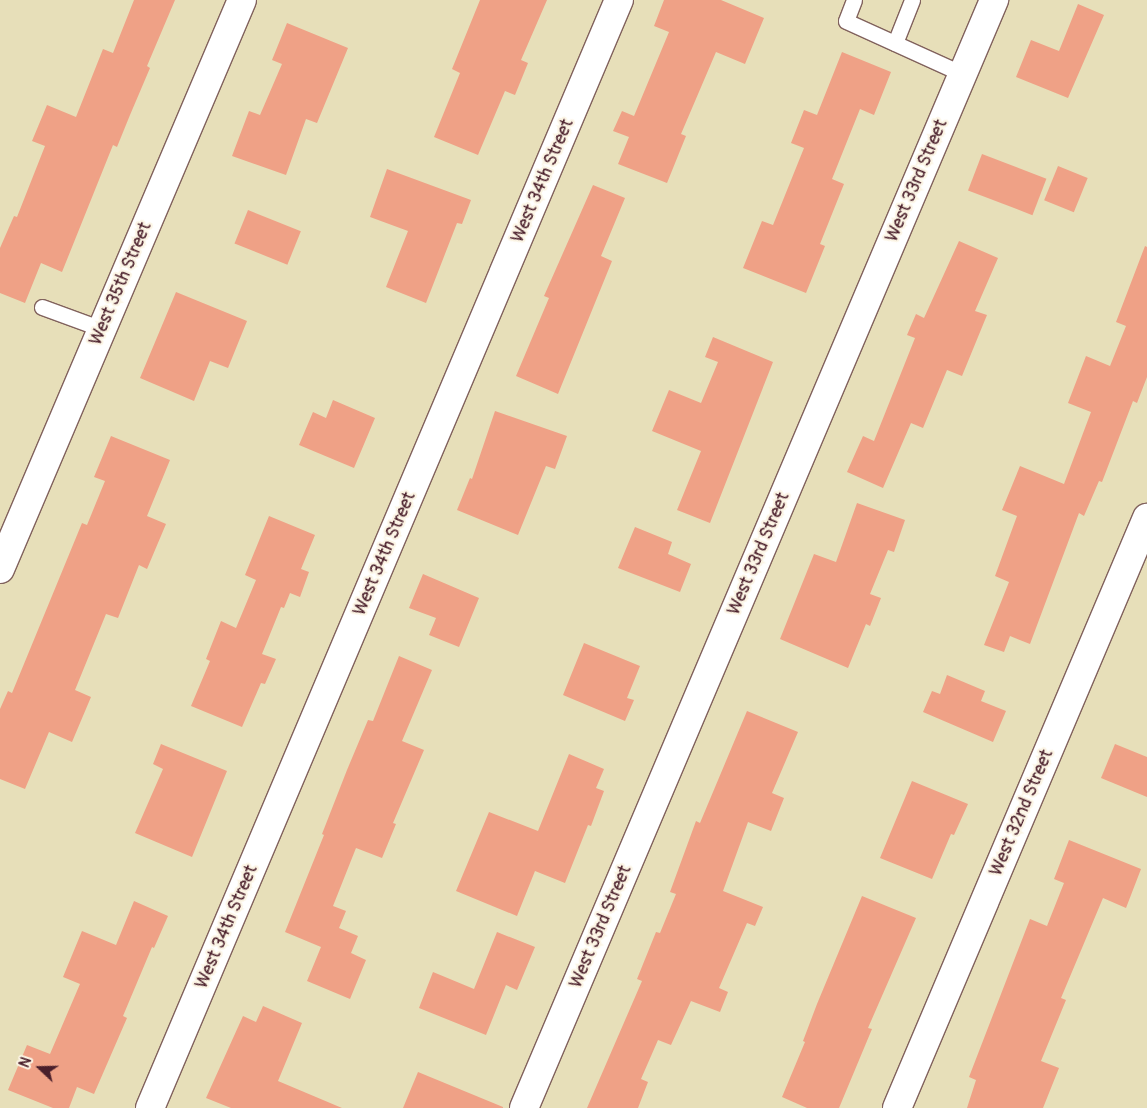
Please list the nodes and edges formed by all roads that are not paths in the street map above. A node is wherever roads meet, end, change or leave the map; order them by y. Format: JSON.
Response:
{"nodes":[{"id":1,"x":242,"y":0,"type":"edge"},
{"id":2,"x":620,"y":0,"type":"edge"},
{"id":3,"x":854,"y":0,"type":"edge"},
{"id":4,"x":912,"y":0,"type":"edge"},
{"id":5,"x":994,"y":0,"type":"edge"},
{"id":6,"x":895,"y":43,"type":"junction"},
{"id":7,"x":963,"y":74,"type":"junction"},
{"id":8,"x":42,"y":307,"type":"dead end"},
{"id":9,"x":102,"y":329,"type":"junction"},
{"id":10,"x":1147,"y":518,"type":"edge"},
{"id":11,"x":0,"y":569,"type":"edge"},
{"id":12,"x":150,"y":1108,"type":"edge"},
{"id":13,"x":524,"y":1108,"type":"edge"},
{"id":14,"x":897,"y":1108,"type":"edge"}],
"edges":[{"from":1,"to":9,"type":"street","name":"West 35th Street"},
{"from":2,"to":12,"type":"street","name":"West 34th Street"},
{"from":3,"to":6,"type":"lane"},
{"from":4,"to":6,"type":"lane"},
{"from":5,"to":7,"type":"street","name":"West 33rd Street"},
{"from":6,"to":7,"type":"lane"},
{"from":7,"to":13,"type":"street","name":"West 33rd Street"},
{"from":8,"to":9,"type":"lane"},
{"from":9,"to":11,"type":"street","name":"West 35th Street"},
{"from":10,"to":14,"type":"street","name":"West 32nd Street"}]}
